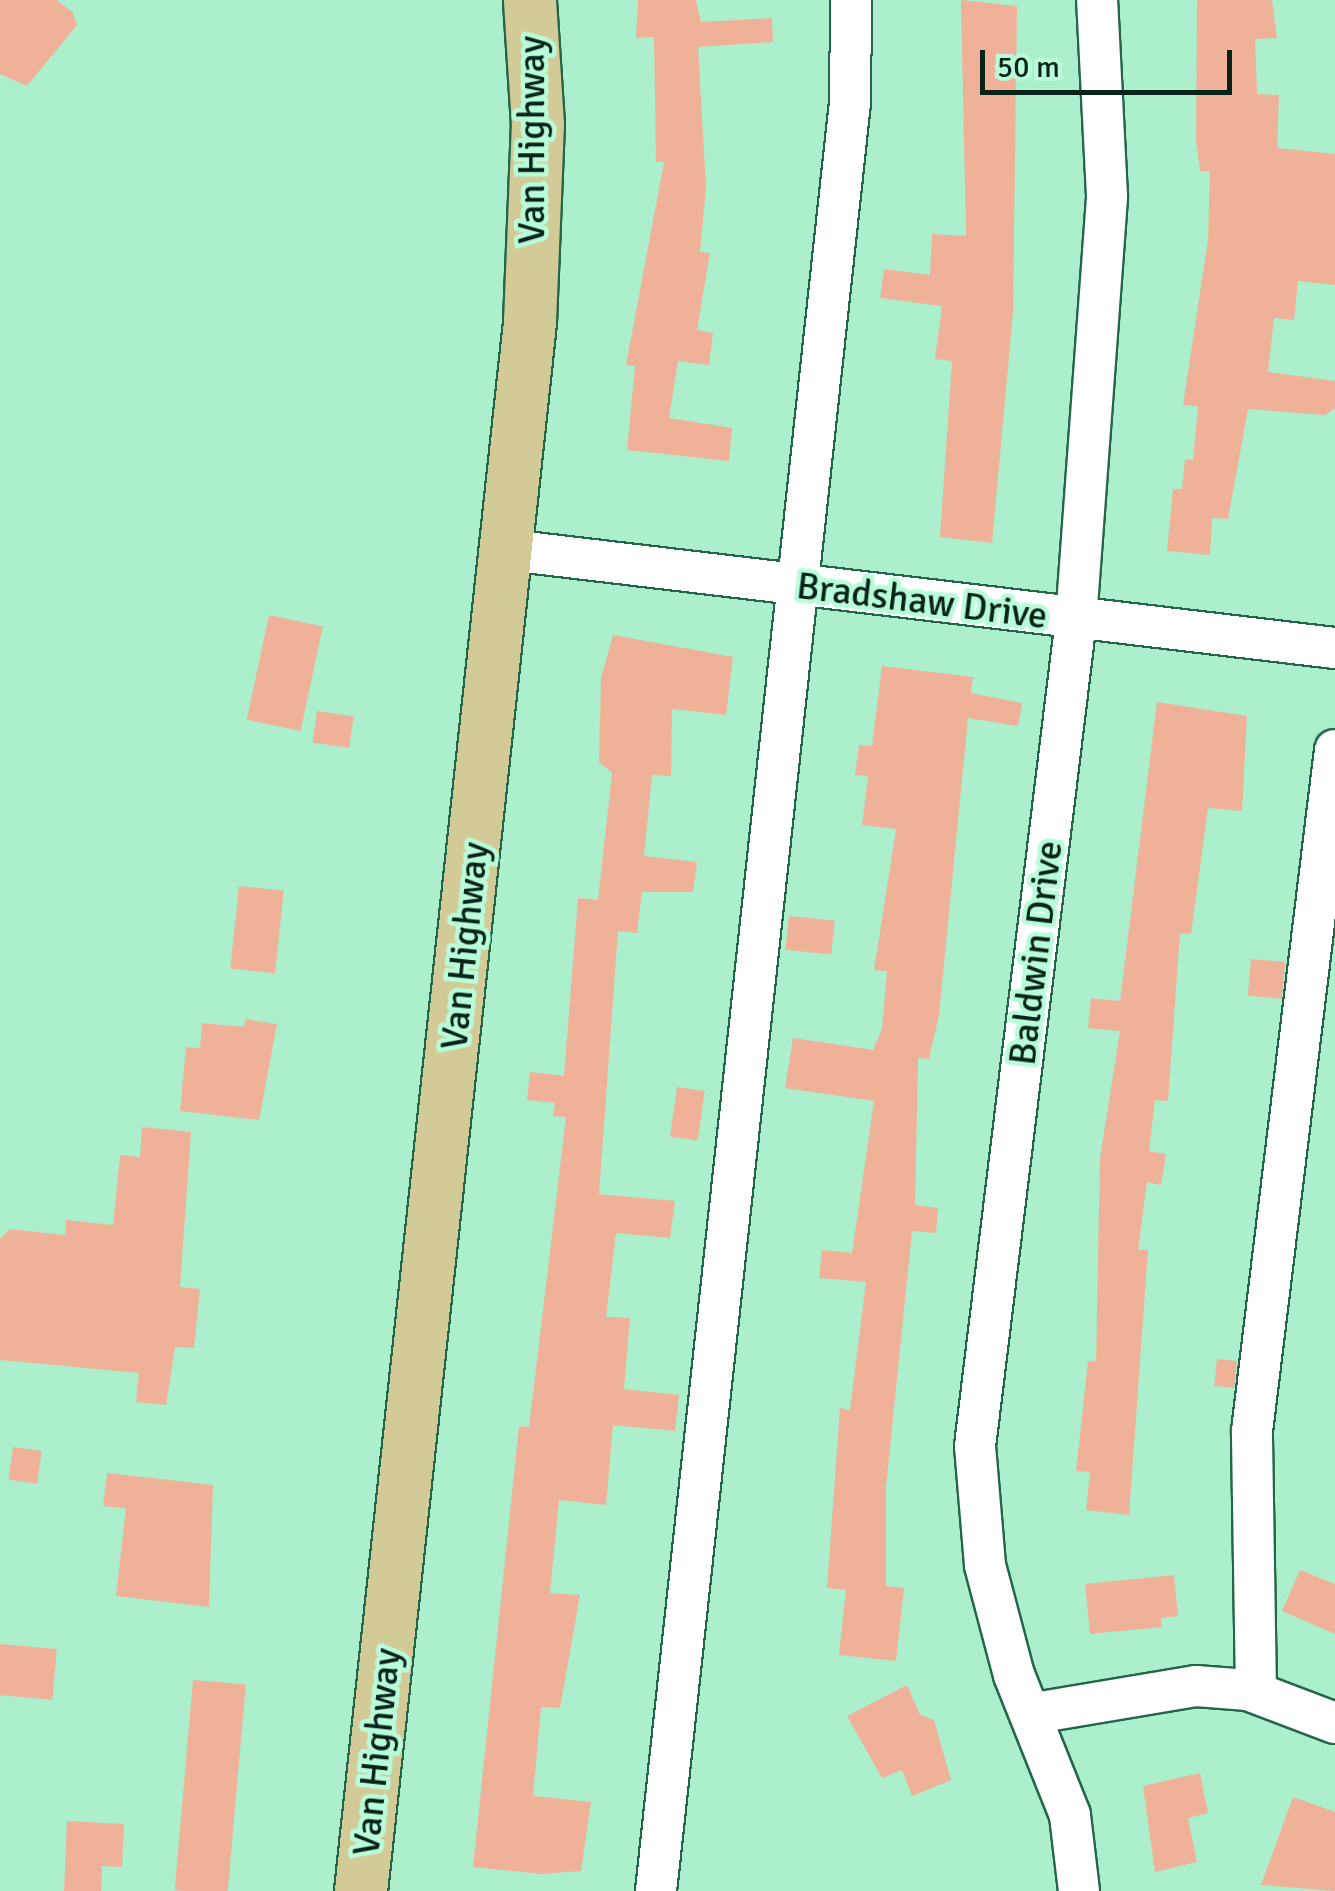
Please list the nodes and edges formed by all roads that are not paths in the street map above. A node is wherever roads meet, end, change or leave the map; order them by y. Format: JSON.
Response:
{"nodes":[{"id":1,"x":530,"y":0,"type":"edge"},
{"id":2,"x":850,"y":0,"type":"edge"},
{"id":3,"x":1097,"y":0,"type":"edge"},
{"id":4,"x":509,"y":550,"type":"junction"},
{"id":5,"x":797,"y":586,"type":"junction"},
{"id":6,"x":1076,"y":620,"type":"junction"},
{"id":7,"x":1335,"y":648,"type":"edge"},
{"id":8,"x":1335,"y":750,"type":"edge"},
{"id":9,"x":1256,"y":1692,"type":"junction"},
{"id":10,"x":1035,"y":1712,"type":"junction"},
{"id":11,"x":1335,"y":1724,"type":"edge"},
{"id":12,"x":361,"y":1891,"type":"edge"},
{"id":13,"x":656,"y":1891,"type":"edge"},
{"id":14,"x":1079,"y":1891,"type":"edge"}],
"edges":[{"from":1,"to":4,"type":"main road","name":"Van Highway"},
{"from":2,"to":5,"type":"street"},
{"from":3,"to":6,"type":"street","name":"Baldwin Drive"},
{"from":4,"to":5,"type":"street","name":"Bradshaw Drive"},
{"from":4,"to":12,"type":"main road","name":"Van Highway"},
{"from":5,"to":6,"type":"street","name":"Bradshaw Drive"},
{"from":5,"to":13,"type":"street"},
{"from":6,"to":7,"type":"street","name":"Bradshaw Drive"},
{"from":6,"to":10,"type":"street","name":"Baldwin Drive"},
{"from":8,"to":9,"type":"street"},
{"from":9,"to":10,"type":"street"},
{"from":9,"to":11,"type":"street"},
{"from":10,"to":14,"type":"street","name":"Baldwin Drive"}]}
